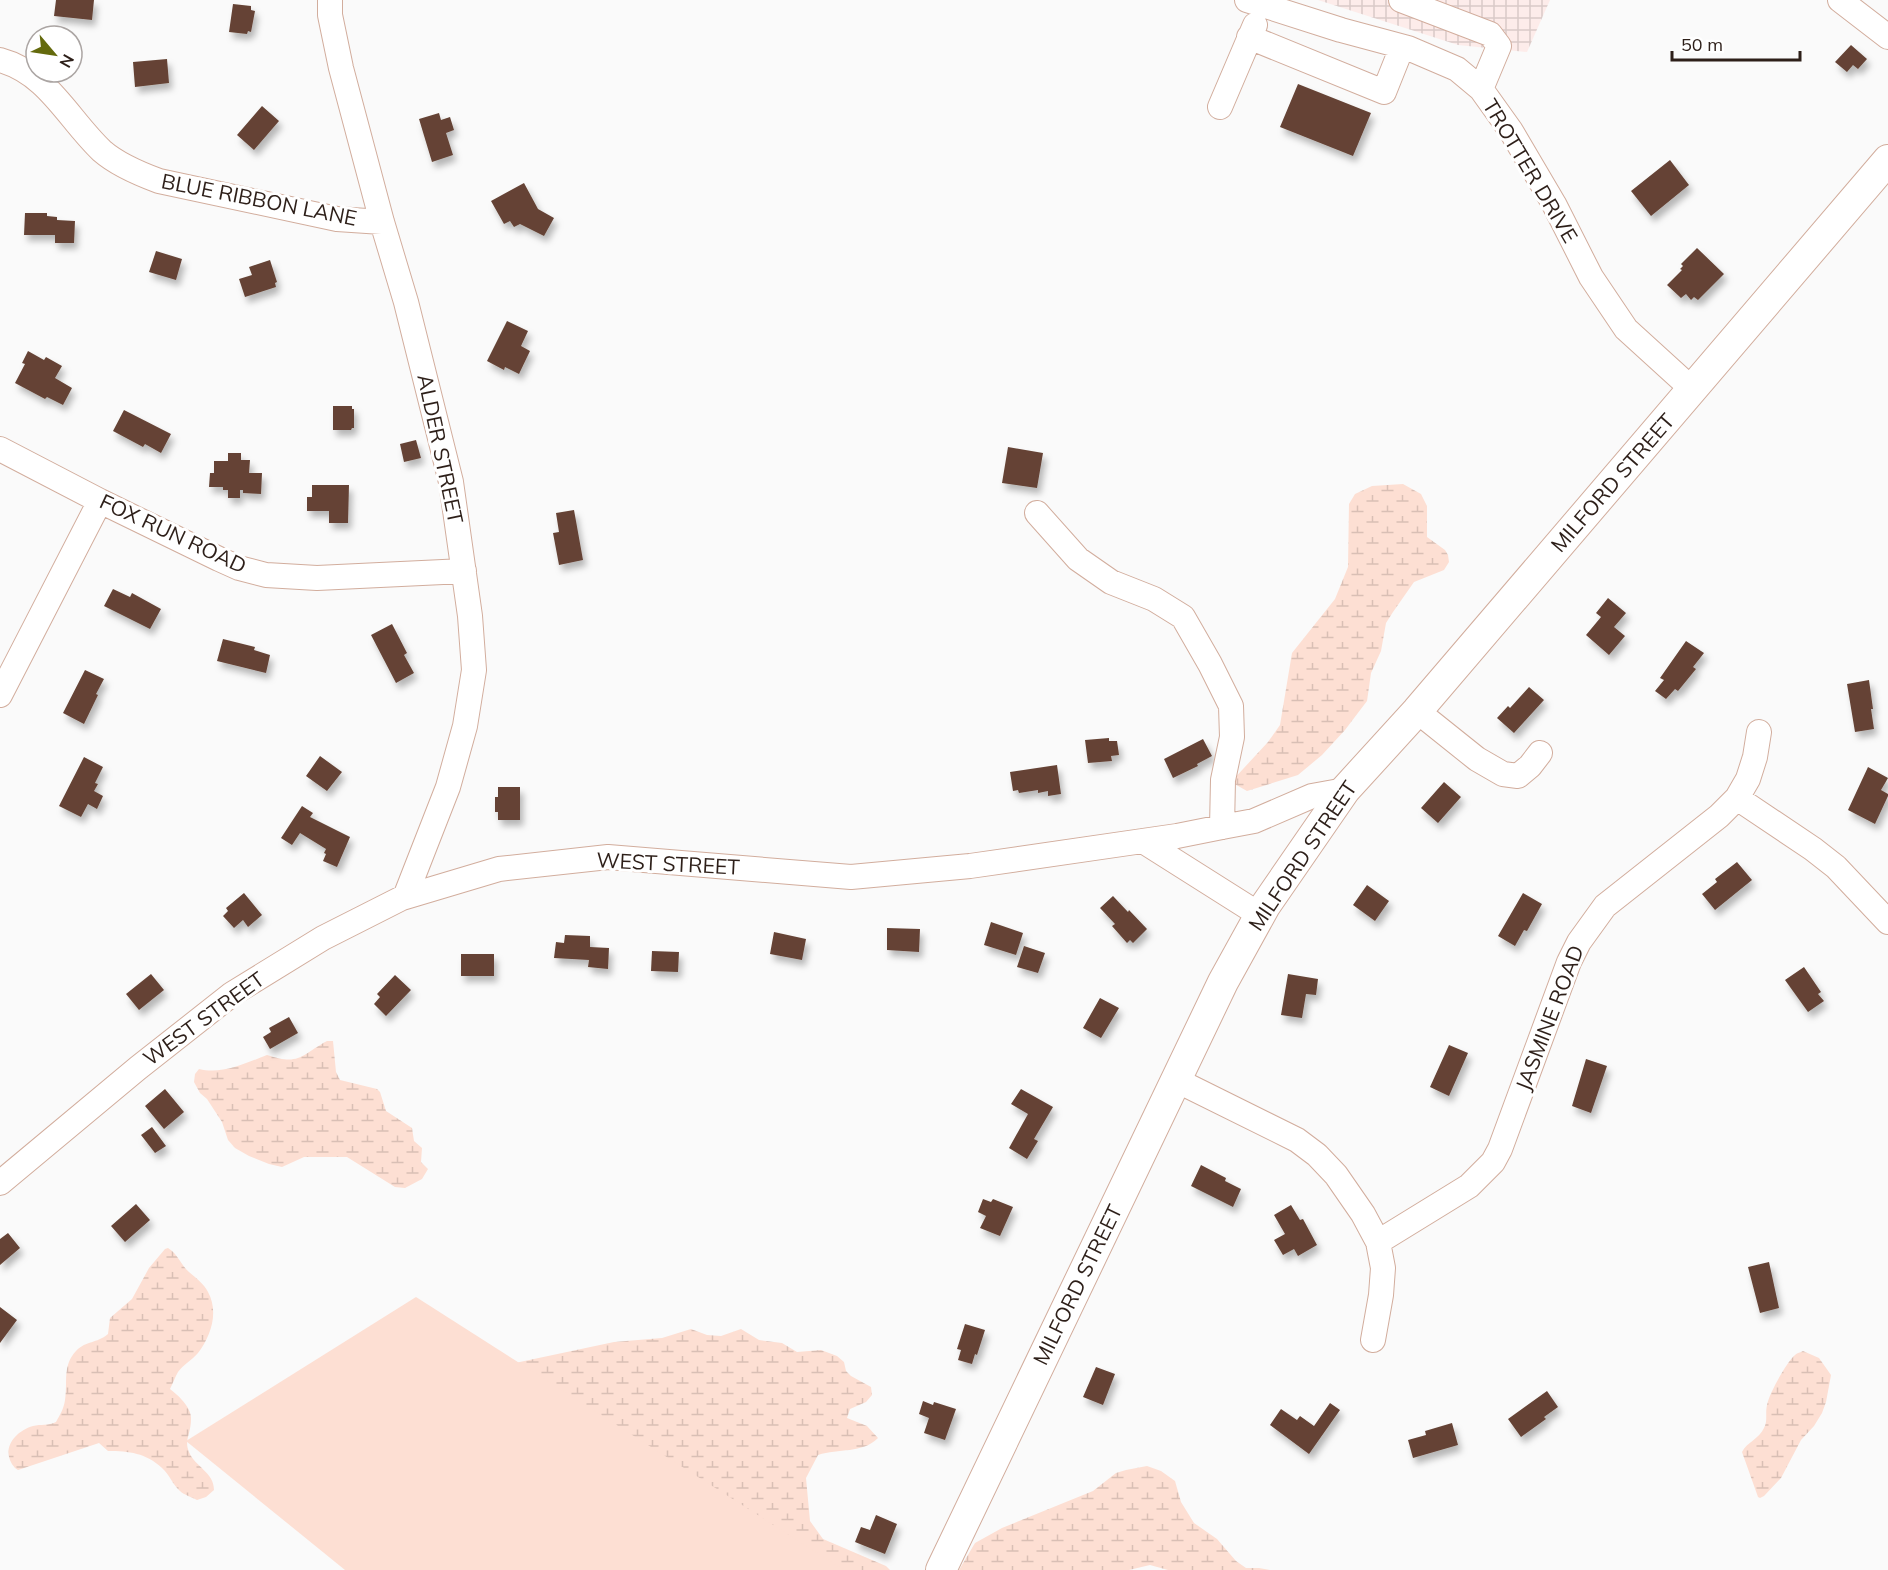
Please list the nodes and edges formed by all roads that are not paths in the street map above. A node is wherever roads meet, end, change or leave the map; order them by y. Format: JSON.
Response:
{"nodes":[{"id":1,"x":330,"y":0,"type":"edge"},
{"id":2,"x":1401,"y":0,"type":"edge"},
{"id":3,"x":1840,"y":0,"type":"edge"},
{"id":4,"x":1255,"y":3,"type":"edge"},
{"id":5,"x":1249,"y":37,"type":"junction"},
{"id":6,"x":1888,"y":37,"type":"edge"},
{"id":7,"x":1402,"y":47,"type":"junction"},
{"id":8,"x":0,"y":60,"type":"edge"},
{"id":9,"x":1481,"y":89,"type":"junction"},
{"id":10,"x":1220,"y":107,"type":"dead end"},
{"id":11,"x":1888,"y":160,"type":"edge"},
{"id":12,"x":382,"y":222,"type":"junction"},
{"id":13,"x":1693,"y":390,"type":"junction"},
{"id":14,"x":0,"y":449,"type":"edge"},
{"id":15,"x":100,"y":501,"type":"junction"},
{"id":16,"x":1037,"y":513,"type":"dead end"},
{"id":17,"x":464,"y":571,"type":"junction"},
{"id":18,"x":0,"y":695,"type":"edge"},
{"id":19,"x":1417,"y":711,"type":"junction"},
{"id":20,"x":1759,"y":732,"type":"dead end"},
{"id":21,"x":1540,"y":753,"type":"dead end"},
{"id":22,"x":1345,"y":790,"type":"junction"},
{"id":23,"x":1737,"y":798,"type":"junction"},
{"id":24,"x":1222,"y":827,"type":"junction"},
{"id":25,"x":1143,"y":841,"type":"junction"},
{"id":26,"x":405,"y":897,"type":"junction"},
{"id":27,"x":1260,"y":915,"type":"junction"},
{"id":28,"x":1888,"y":922,"type":"edge"},
{"id":29,"x":1176,"y":1080,"type":"junction"},
{"id":30,"x":0,"y":1183,"type":"edge"},
{"id":31,"x":1378,"y":1242,"type":"junction"},
{"id":32,"x":1374,"y":1341,"type":"dead end"},
{"id":33,"x":941,"y":1570,"type":"edge"}],
"edges":[{"from":1,"to":12,"type":"street","name":"ALDER STREET"},
{"from":2,"to":9,"type":"street"},
{"from":3,"to":6,"type":"street"},
{"from":4,"to":5,"type":"street"},
{"from":4,"to":7,"type":"street","name":"TROTTER DRIVE"},
{"from":5,"to":7,"type":"street"},
{"from":5,"to":10,"type":"street"},
{"from":7,"to":9,"type":"street","name":"TROTTER DRIVE"},
{"from":8,"to":12,"type":"street","name":"BLUE RIBBON LANE"},
{"from":9,"to":13,"type":"street","name":"TROTTER DRIVE"},
{"from":11,"to":13,"type":"main road","name":"MILFORD STREET"},
{"from":12,"to":17,"type":"street","name":"ALDER STREET"},
{"from":13,"to":19,"type":"main road","name":"MILFORD STREET"},
{"from":14,"to":15,"type":"street","name":"FOX RUN ROAD"},
{"from":15,"to":17,"type":"street","name":"FOX RUN ROAD"},
{"from":15,"to":18,"type":"street"},
{"from":16,"to":24,"type":"street"},
{"from":17,"to":26,"type":"street","name":"ALDER STREET"},
{"from":19,"to":21,"type":"street"},
{"from":19,"to":22,"type":"main road","name":"MILFORD STREET"},
{"from":20,"to":23,"type":"street","name":"JASMINE ROAD"},
{"from":22,"to":24,"type":"street","name":"WEST STREET"},
{"from":22,"to":27,"type":"main road","name":"MILFORD STREET"},
{"from":23,"to":28,"type":"street"},
{"from":23,"to":31,"type":"street","name":"JASMINE ROAD"},
{"from":24,"to":25,"type":"street","name":"WEST STREET"},
{"from":25,"to":26,"type":"street","name":"WEST STREET"},
{"from":25,"to":27,"type":"street"},
{"from":26,"to":30,"type":"street","name":"WEST STREET"},
{"from":27,"to":29,"type":"main road","name":"MILFORD STREET"},
{"from":29,"to":31,"type":"street"},
{"from":29,"to":33,"type":"main road","name":"MILFORD STREET"},
{"from":31,"to":32,"type":"street"}]}
